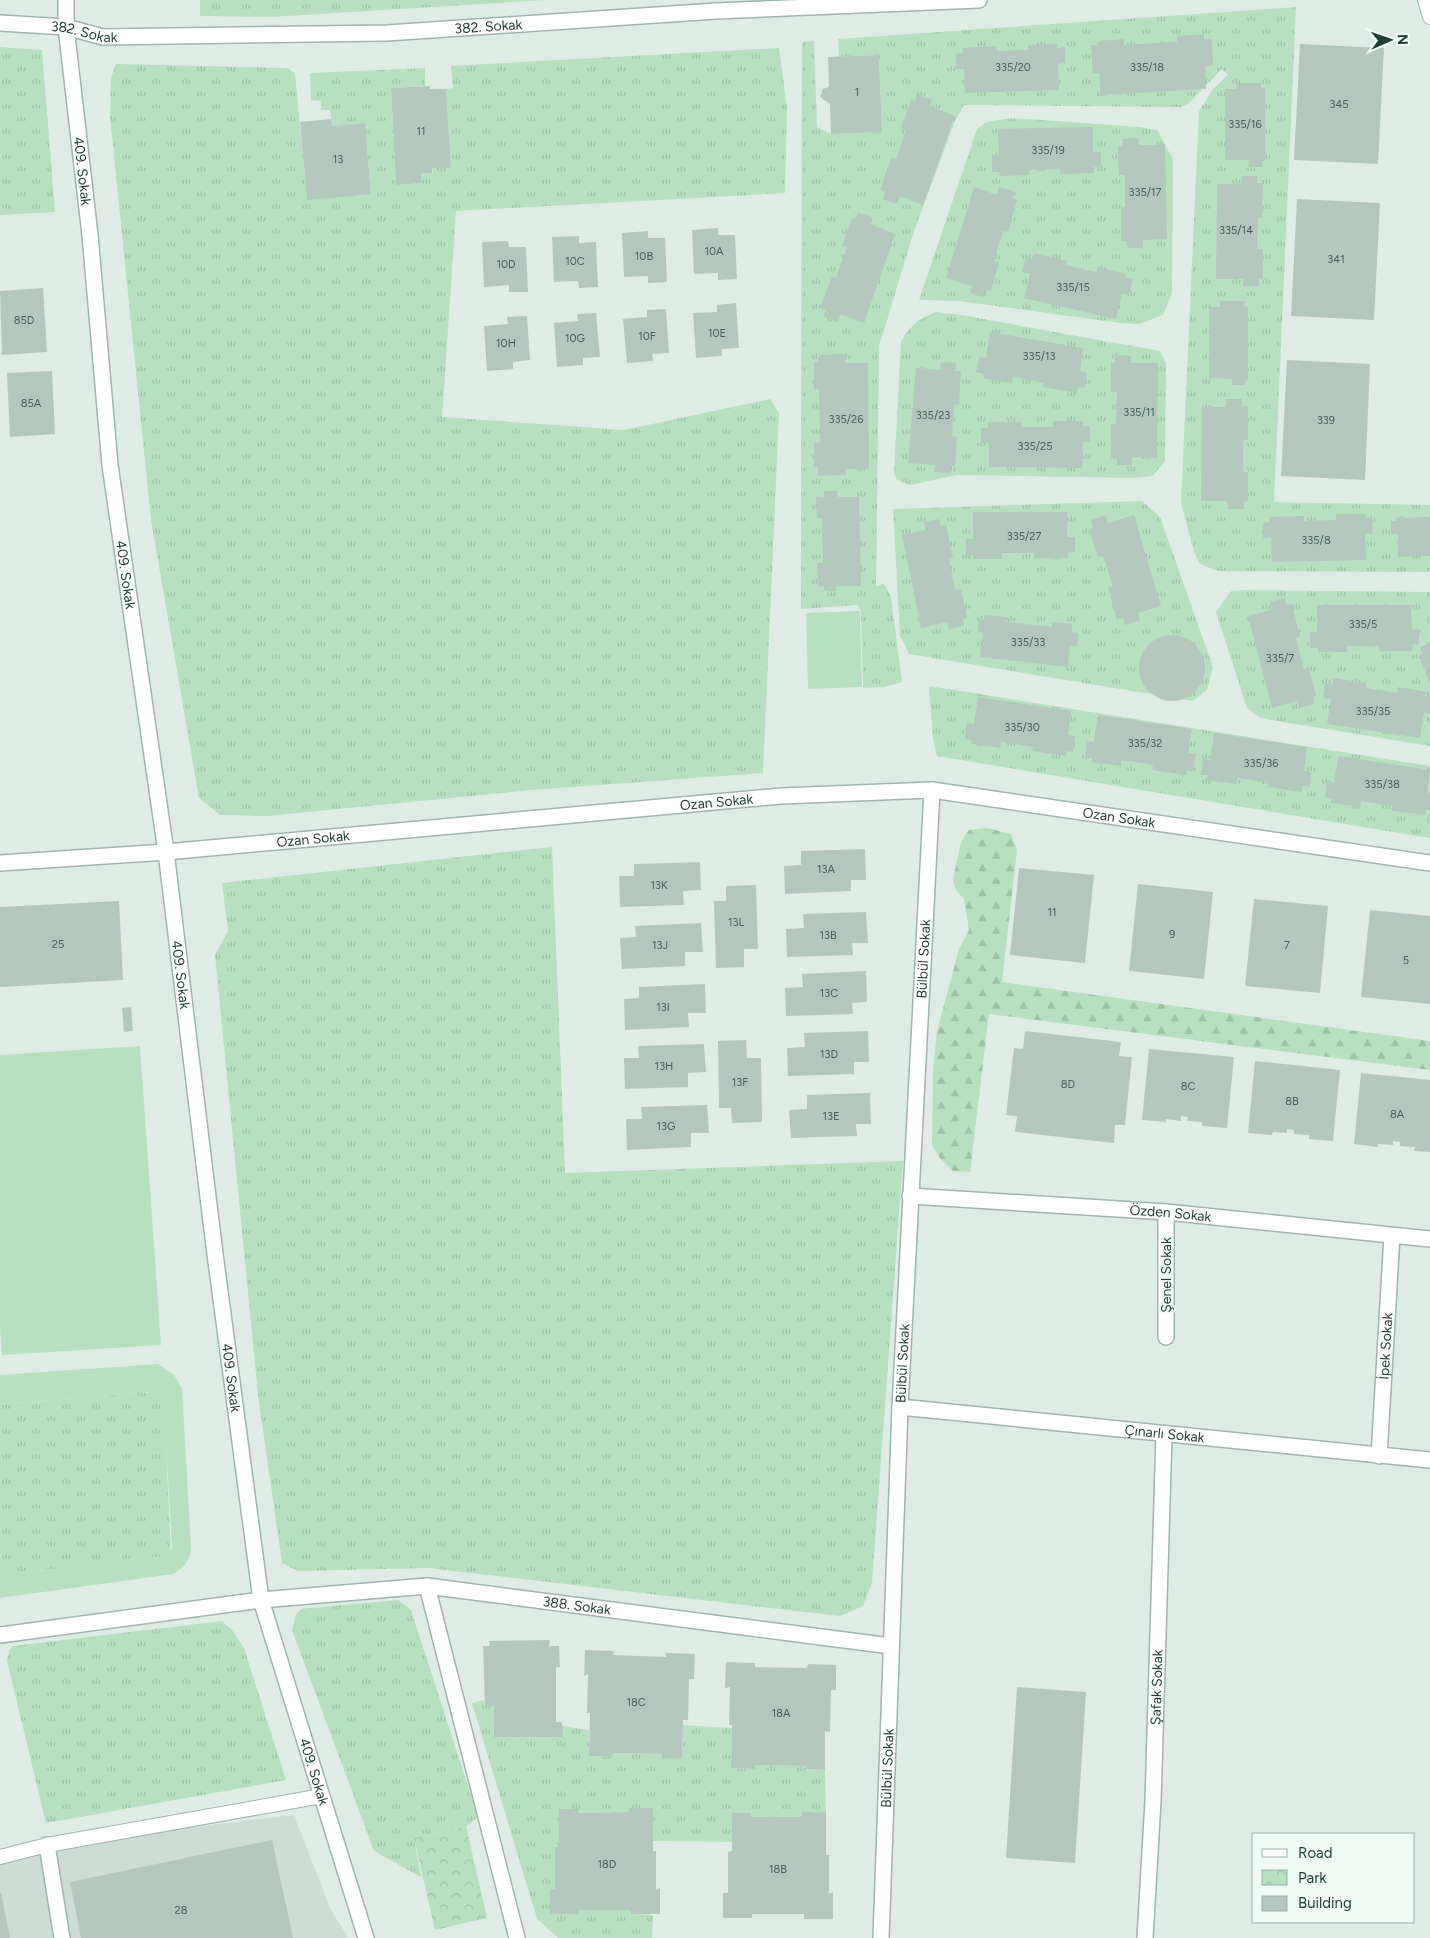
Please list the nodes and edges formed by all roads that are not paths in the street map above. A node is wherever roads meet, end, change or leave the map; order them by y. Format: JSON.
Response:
{"nodes":[{"id":1,"x":66,"y":0,"type":"edge"},
{"id":2,"x":979,"y":0,"type":"edge"},
{"id":3,"x":1425,"y":0,"type":"edge"},
{"id":4,"x":716,"y":6,"type":"edge"},
{"id":5,"x":1430,"y":16,"type":"edge"},
{"id":6,"x":0,"y":23,"type":"edge"},
{"id":7,"x":66,"y":26,"type":"junction"},
{"id":8,"x":932,"y":790,"type":"junction"},
{"id":9,"x":166,"y":852,"type":"junction"},
{"id":10,"x":0,"y":863,"type":"edge"},
{"id":11,"x":1430,"y":863,"type":"edge"},
{"id":12,"x":910,"y":1196,"type":"junction"},
{"id":13,"x":1166,"y":1212,"type":"junction"},
{"id":14,"x":1392,"y":1236,"type":"junction"},
{"id":15,"x":1430,"y":1239,"type":"edge"},
{"id":16,"x":1166,"y":1338,"type":"dead end"},
{"id":17,"x":900,"y":1407,"type":"junction"},
{"id":18,"x":1164,"y":1435,"type":"junction"},
{"id":19,"x":1379,"y":1456,"type":"junction"},
{"id":20,"x":1430,"y":1460,"type":"edge"},
{"id":21,"x":427,"y":1586,"type":"junction"},
{"id":22,"x":261,"y":1600,"type":"junction"},
{"id":23,"x":0,"y":1636,"type":"edge"},
{"id":24,"x":892,"y":1646,"type":"junction"},
{"id":25,"x":322,"y":1796,"type":"junction"},
{"id":26,"x":47,"y":1845,"type":"junction"},
{"id":27,"x":0,"y":1857,"type":"edge"},
{"id":28,"x":62,"y":1938,"type":"edge"},
{"id":29,"x":366,"y":1938,"type":"edge"},
{"id":30,"x":517,"y":1938,"type":"edge"},
{"id":31,"x":881,"y":1938,"type":"edge"},
{"id":32,"x":1145,"y":1938,"type":"edge"}],
"edges":[{"from":1,"to":7,"type":"street","name":"409. Sokak"},
{"from":2,"to":4,"type":"street","name":"382. Sokak"},
{"from":3,"to":5,"type":"lane"},
{"from":4,"to":7,"type":"street","name":"382. Sokak"},
{"from":6,"to":7,"type":"street","name":"382. Sokak"},
{"from":7,"to":9,"type":"street","name":"409. Sokak"},
{"from":8,"to":9,"type":"street","name":"Ozan Sokak"},
{"from":8,"to":11,"type":"street","name":"Ozan Sokak"},
{"from":8,"to":12,"type":"street","name":"Bülbül Sokak"},
{"from":9,"to":10,"type":"street","name":"Ozan Sokak"},
{"from":9,"to":22,"type":"street","name":"409. Sokak"},
{"from":12,"to":13,"type":"street","name":"Özden Sokak"},
{"from":12,"to":17,"type":"street","name":"Bülbül Sokak"},
{"from":13,"to":14,"type":"street","name":"Özden Sokak"},
{"from":13,"to":16,"type":"street","name":"Şenel Sokak"},
{"from":14,"to":15,"type":"street","name":"Özden Sokak"},
{"from":14,"to":19,"type":"street","name":"İpek Sokak"},
{"from":17,"to":18,"type":"street","name":"Çınarlı Sokak"},
{"from":17,"to":24,"type":"street","name":"Bülbül Sokak"},
{"from":18,"to":19,"type":"street","name":"Çınarlı Sokak"},
{"from":18,"to":32,"type":"street","name":"Şafak Sokak"},
{"from":19,"to":20,"type":"street","name":"Çınarlı Sokak"},
{"from":21,"to":22,"type":"street","name":"388. Sokak"},
{"from":21,"to":24,"type":"street","name":"388. Sokak"},
{"from":21,"to":30,"type":"street"},
{"from":22,"to":23,"type":"street","name":"388. Sokak"},
{"from":22,"to":25,"type":"street","name":"409. Sokak"},
{"from":24,"to":31,"type":"street","name":"Bülbül Sokak"},
{"from":25,"to":26,"type":"lane"},
{"from":25,"to":29,"type":"street","name":"409. Sokak"},
{"from":26,"to":27,"type":"lane"},
{"from":26,"to":28,"type":"street"}]}
